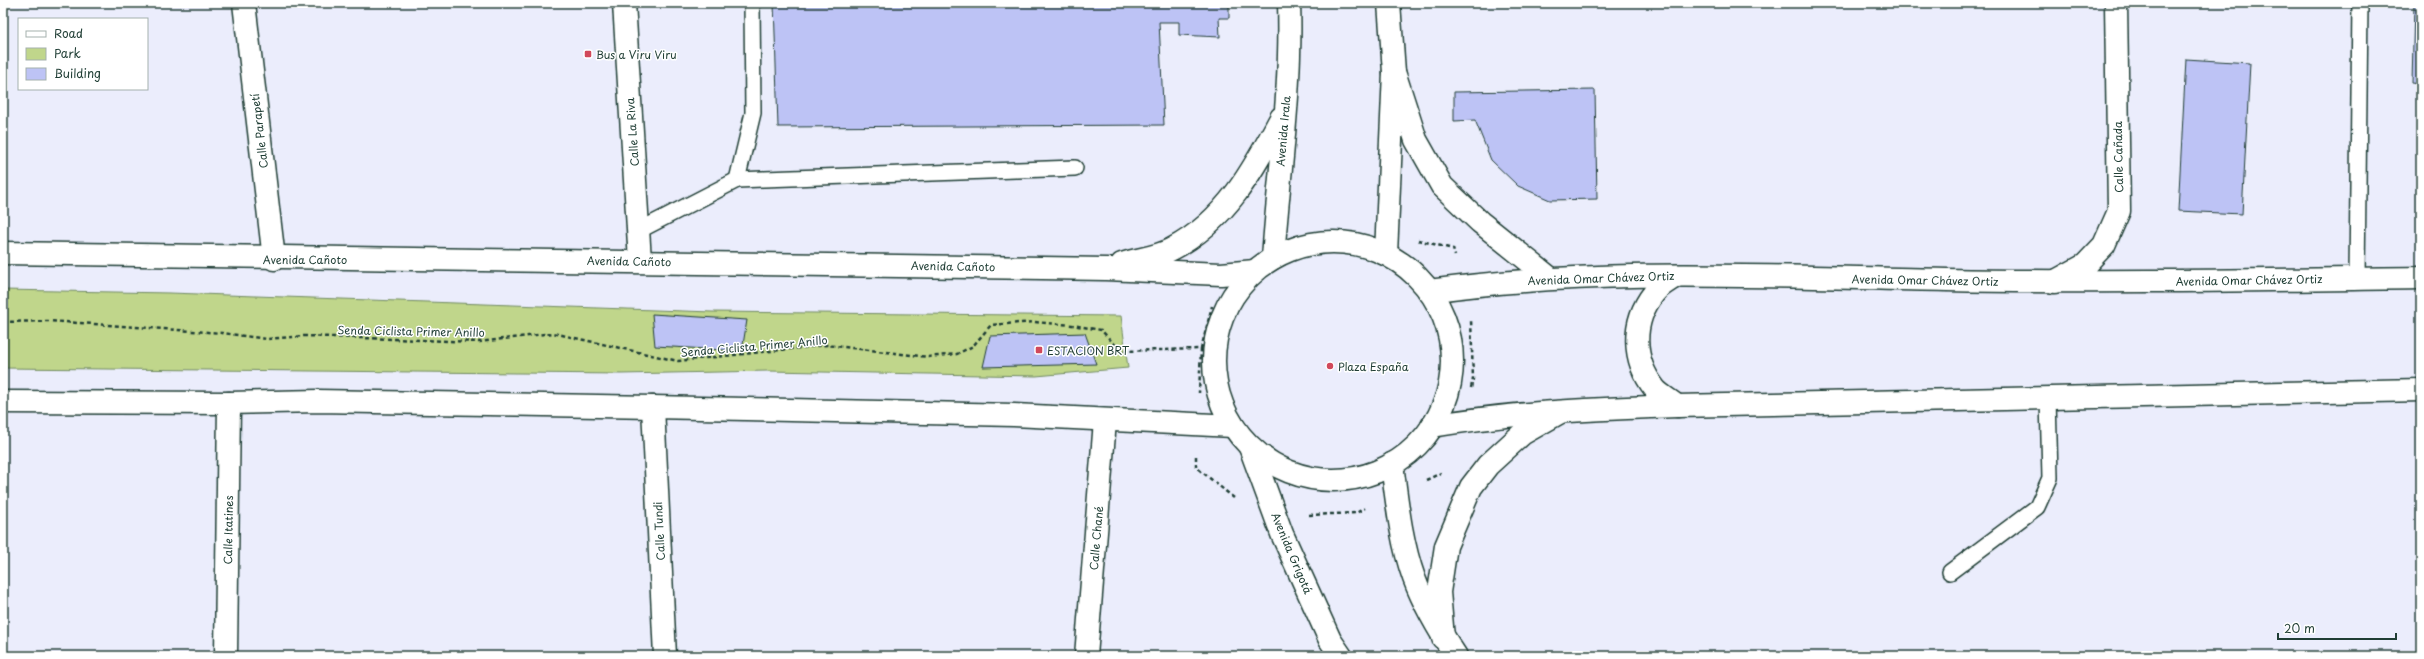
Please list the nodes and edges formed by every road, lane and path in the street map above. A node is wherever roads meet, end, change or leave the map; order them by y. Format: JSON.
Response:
{"nodes":[{"id":1,"x":244,"y":3,"type":"edge"},
{"id":2,"x":624,"y":3,"type":"edge"},
{"id":3,"x":752,"y":3,"type":"edge"},
{"id":4,"x":1289,"y":3,"type":"edge"},
{"id":5,"x":1389,"y":3,"type":"edge"},
{"id":6,"x":2116,"y":3,"type":"edge"},
{"id":7,"x":2360,"y":3,"type":"edge"},
{"id":8,"x":1394,"y":72,"type":"junction"},
{"id":9,"x":1286,"y":108,"type":"junction"},
{"id":10,"x":1075,"y":168,"type":"dead end"},
{"id":11,"x":737,"y":180,"type":"junction"},
{"id":12,"x":638,"y":231,"type":"junction"},
{"id":13,"x":1387,"y":244,"type":"junction"},
{"id":14,"x":1274,"y":248,"type":"junction"},
{"id":15,"x":3,"y":254,"type":"edge"},
{"id":16,"x":274,"y":259,"type":"junction"},
{"id":17,"x":640,"y":261,"type":"junction"},
{"id":18,"x":1106,"y":269,"type":"junction"},
{"id":19,"x":1255,"y":271,"type":"junction"},
{"id":20,"x":1221,"y":274,"type":"junction"},
{"id":21,"x":1676,"y":276,"type":"junction"},
{"id":22,"x":1550,"y":278,"type":"junction"},
{"id":23,"x":2357,"y":278,"type":"junction"},
{"id":24,"x":2421,"y":278,"type":"edge"},
{"id":25,"x":2054,"y":282,"type":"junction"},
{"id":26,"x":1465,"y":286,"type":"junction"},
{"id":27,"x":1429,"y":291,"type":"junction"},
{"id":28,"x":3,"y":322,"type":"edge"},
{"id":29,"x":1201,"y":349,"type":"junction"},
{"id":30,"x":2421,"y":390,"type":"edge"},
{"id":31,"x":2048,"y":398,"type":"junction"},
{"id":32,"x":3,"y":402,"type":"edge"},
{"id":33,"x":229,"y":403,"type":"junction"},
{"id":34,"x":1677,"y":406,"type":"junction"},
{"id":35,"x":653,"y":407,"type":"junction"},
{"id":36,"x":1562,"y":411,"type":"junction"},
{"id":37,"x":1464,"y":420,"type":"junction"},
{"id":38,"x":1106,"y":421,"type":"junction"},
{"id":39,"x":1198,"y":424,"type":"junction"},
{"id":40,"x":1233,"y":426,"type":"junction"},
{"id":41,"x":1432,"y":426,"type":"junction"},
{"id":42,"x":1250,"y":447,"type":"junction"},
{"id":43,"x":1392,"y":464,"type":"junction"},
{"id":44,"x":1442,"y":472,"type":"dead end"},
{"id":45,"x":1396,"y":494,"type":"junction"},
{"id":46,"x":1272,"y":508,"type":"junction"},
{"id":47,"x":1950,"y":572,"type":"dead end"},
{"id":48,"x":1444,"y":638,"type":"junction"},
{"id":49,"x":226,"y":656,"type":"edge"},
{"id":50,"x":665,"y":656,"type":"edge"},
{"id":51,"x":1086,"y":656,"type":"edge"},
{"id":52,"x":1341,"y":656,"type":"edge"},
{"id":53,"x":1456,"y":656,"type":"edge"}],
"edges":[{"from":1,"to":16,"type":"main road","name":"Calle Parapetí"},
{"from":2,"to":12,"type":"main road","name":"Calle La Riva"},
{"from":3,"to":11,"type":"lane"},
{"from":4,"to":9,"type":"main road","name":"Avenida Irala"},
{"from":5,"to":8,"type":"main road"},
{"from":6,"to":25,"type":"main road","name":"Calle Cañada"},
{"from":7,"to":23,"type":"lane"},
{"from":8,"to":13,"type":"main road"},
{"from":8,"to":22,"type":"main road"},
{"from":9,"to":14,"type":"main road","name":"Avenida Irala"},
{"from":9,"to":18,"type":"main road"},
{"from":10,"to":11,"type":"lane"},
{"from":11,"to":12,"type":"lane"},
{"from":12,"to":17,"type":"main road","name":"Calle La Riva"},
{"from":13,"to":14,"type":"main road"},
{"from":13,"to":14,"type":"path"},
{"from":13,"to":26,"type":"path"},
{"from":13,"to":27,"type":"main road"},
{"from":14,"to":19,"type":"main road"},
{"from":15,"to":16,"type":"main road","name":"Avenida Cañoto"},
{"from":16,"to":17,"type":"main road","name":"Avenida Cañoto"},
{"from":17,"to":18,"type":"main road","name":"Avenida Cañoto"},
{"from":18,"to":20,"type":"main road","name":"Avenida Cañoto"},
{"from":19,"to":20,"type":"main road","name":"Avenida Cañoto"},
{"from":19,"to":40,"type":"main road"},
{"from":20,"to":29,"type":"path"},
{"from":21,"to":22,"type":"main road","name":"Avenida Omar Chávez Ortiz"},
{"from":21,"to":25,"type":"main road","name":"Avenida Omar Chávez Ortiz"},
{"from":21,"to":34,"type":"main road"},
{"from":22,"to":26,"type":"main road","name":"Avenida Omar Chávez Ortiz"},
{"from":23,"to":24,"type":"main road","name":"Avenida Omar Chávez Ortiz"},
{"from":23,"to":25,"type":"main road","name":"Avenida Omar Chávez Ortiz"},
{"from":26,"to":27,"type":"main road","name":"Avenida Omar Chávez Ortiz"},
{"from":26,"to":37,"type":"path"},
{"from":27,"to":41,"type":"main road"},
{"from":28,"to":29,"type":"path","name":"Senda Ciclista Primer Anillo"},
{"from":29,"to":39,"type":"path"},
{"from":30,"to":31,"type":"main road"},
{"from":31,"to":34,"type":"main road"},
{"from":31,"to":47,"type":"lane"},
{"from":32,"to":33,"type":"main road"},
{"from":33,"to":35,"type":"main road"},
{"from":33,"to":49,"type":"main road","name":"Calle Itatines"},
{"from":34,"to":36,"type":"main road"},
{"from":35,"to":38,"type":"main road"},
{"from":35,"to":50,"type":"main road","name":"Calle Tundi"},
{"from":36,"to":37,"type":"main road"},
{"from":36,"to":48,"type":"main road"},
{"from":37,"to":41,"type":"main road"},
{"from":38,"to":39,"type":"main road"},
{"from":38,"to":51,"type":"main road","name":"Calle Chané"},
{"from":39,"to":40,"type":"main road"},
{"from":39,"to":46,"type":"path"},
{"from":40,"to":42,"type":"main road"},
{"from":41,"to":43,"type":"main road"},
{"from":42,"to":43,"type":"main road"},
{"from":42,"to":46,"type":"main road","name":"Avenida Grigotá"},
{"from":43,"to":45,"type":"main road"},
{"from":44,"to":45,"type":"path"},
{"from":45,"to":46,"type":"path"},
{"from":45,"to":48,"type":"main road"},
{"from":46,"to":52,"type":"main road","name":"Avenida Grigotá"},
{"from":48,"to":53,"type":"main road"}]}
